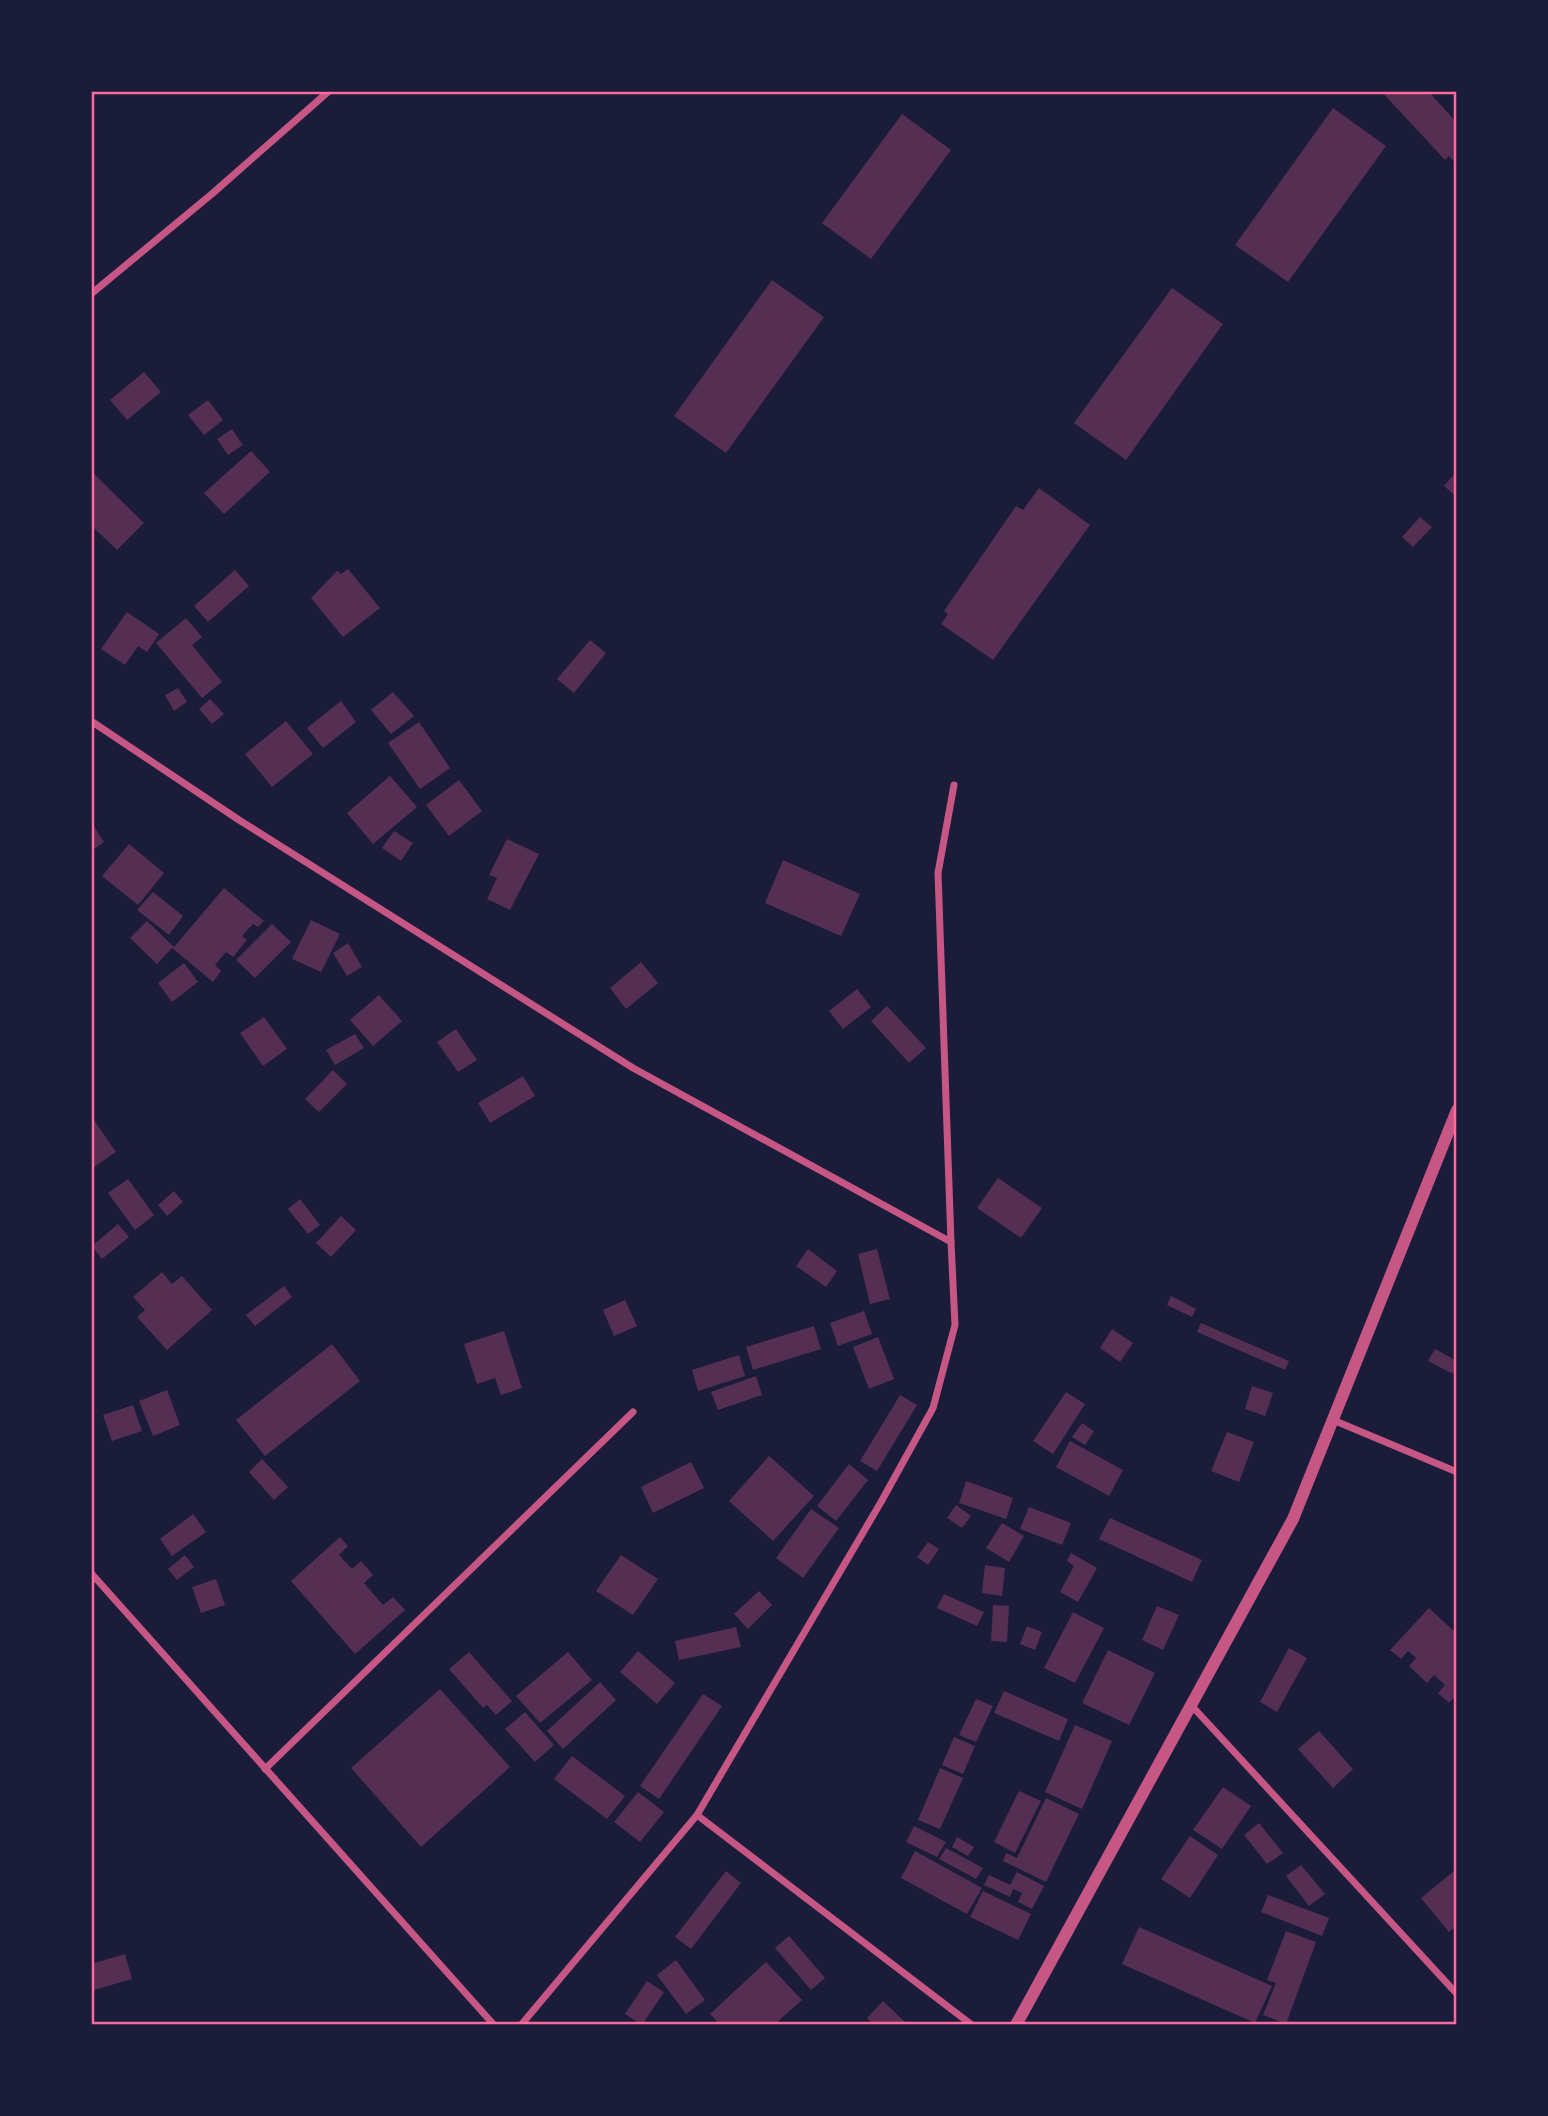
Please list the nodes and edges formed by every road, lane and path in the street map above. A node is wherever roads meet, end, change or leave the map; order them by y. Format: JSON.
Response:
{"nodes":[{"id":1,"x":329,"y":91,"type":"edge"},
{"id":2,"x":91,"y":294,"type":"edge"},
{"id":3,"x":91,"y":721,"type":"edge"},
{"id":4,"x":954,"y":785,"type":"dead end"},
{"id":5,"x":1457,"y":1110,"type":"edge"},
{"id":6,"x":951,"y":1242,"type":"junction"},
{"id":7,"x":633,"y":1412,"type":"dead end"},
{"id":8,"x":1333,"y":1420,"type":"junction"},
{"id":9,"x":1457,"y":1472,"type":"edge"},
{"id":10,"x":91,"y":1573,"type":"edge"},
{"id":11,"x":1191,"y":1705,"type":"junction"},
{"id":12,"x":265,"y":1769,"type":"junction"},
{"id":13,"x":697,"y":1815,"type":"junction"},
{"id":14,"x":1457,"y":1994,"type":"edge"},
{"id":15,"x":494,"y":2025,"type":"edge"},
{"id":16,"x":521,"y":2025,"type":"edge"},
{"id":17,"x":972,"y":2025,"type":"edge"},
{"id":18,"x":1016,"y":2025,"type":"edge"}],
"edges":[{"from":1,"to":2,"type":"street"},
{"from":3,"to":6,"type":"street"},
{"from":4,"to":6,"type":"street"},
{"from":5,"to":8,"type":"street"},
{"from":6,"to":13,"type":"street"},
{"from":7,"to":12,"type":"street"},
{"from":8,"to":9,"type":"street"},
{"from":8,"to":11,"type":"street"},
{"from":10,"to":12,"type":"street"},
{"from":11,"to":14,"type":"street"},
{"from":11,"to":18,"type":"street"},
{"from":12,"to":15,"type":"street"},
{"from":13,"to":16,"type":"street"},
{"from":13,"to":17,"type":"street"}]}
